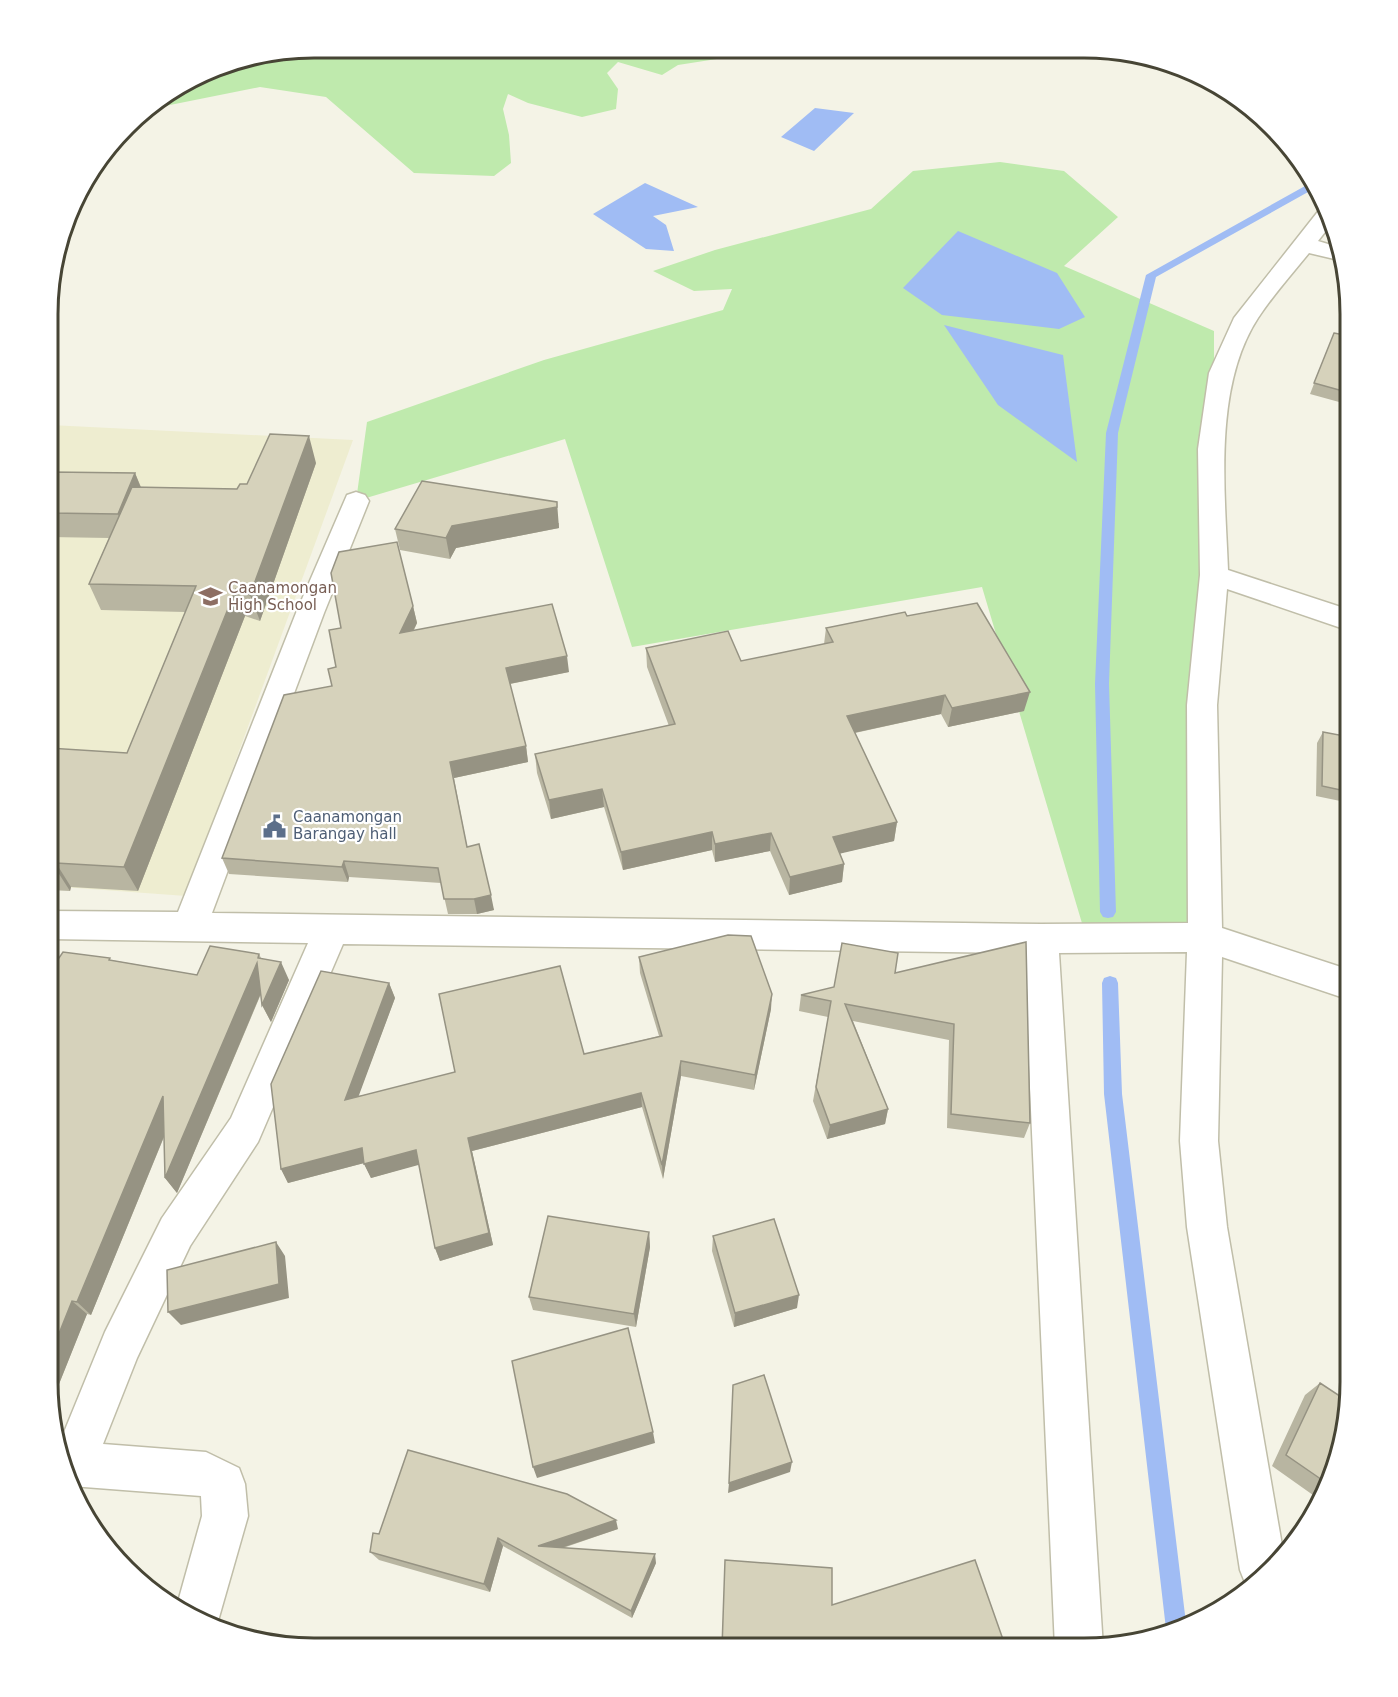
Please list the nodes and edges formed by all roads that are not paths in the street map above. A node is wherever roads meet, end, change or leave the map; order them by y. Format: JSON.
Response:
{"nodes":[{"id":1,"x":1322,"y":222,"type":"edge"},
{"id":2,"x":1306,"y":244,"type":"junction"},
{"id":3,"x":1332,"y":252,"type":"edge"},
{"id":4,"x":356,"y":501,"type":"dead end"},
{"id":5,"x":1214,"y":575,"type":"junction"},
{"id":6,"x":1340,"y":618,"type":"edge"},
{"id":7,"x":58,"y":925,"type":"edge"},
{"id":8,"x":190,"y":927,"type":"junction"},
{"id":9,"x":332,"y":928,"type":"junction"},
{"id":10,"x":1205,"y":937,"type":"junction"},
{"id":11,"x":1041,"y":939,"type":"junction"},
{"id":12,"x":1340,"y":982,"type":"edge"},
{"id":13,"x":70,"y":1458,"type":"edge"},
{"id":14,"x":72,"y":1464,"type":"edge"},
{"id":15,"x":1262,"y":1565,"type":"edge"},
{"id":16,"x":198,"y":1611,"type":"edge"},
{"id":17,"x":1078,"y":1638,"type":"edge"}],
"edges":[{"from":1,"to":2,"type":"street"},
{"from":2,"to":3,"type":"street"},
{"from":2,"to":5,"type":"street"},
{"from":4,"to":8,"type":"street"},
{"from":5,"to":6,"type":"street"},
{"from":5,"to":10,"type":"street"},
{"from":7,"to":8,"type":"street"},
{"from":8,"to":9,"type":"street"},
{"from":9,"to":11,"type":"street"},
{"from":9,"to":13,"type":"street"},
{"from":10,"to":11,"type":"street"},
{"from":10,"to":12,"type":"street"},
{"from":10,"to":15,"type":"street"},
{"from":11,"to":17,"type":"street"},
{"from":14,"to":16,"type":"street"}]}
